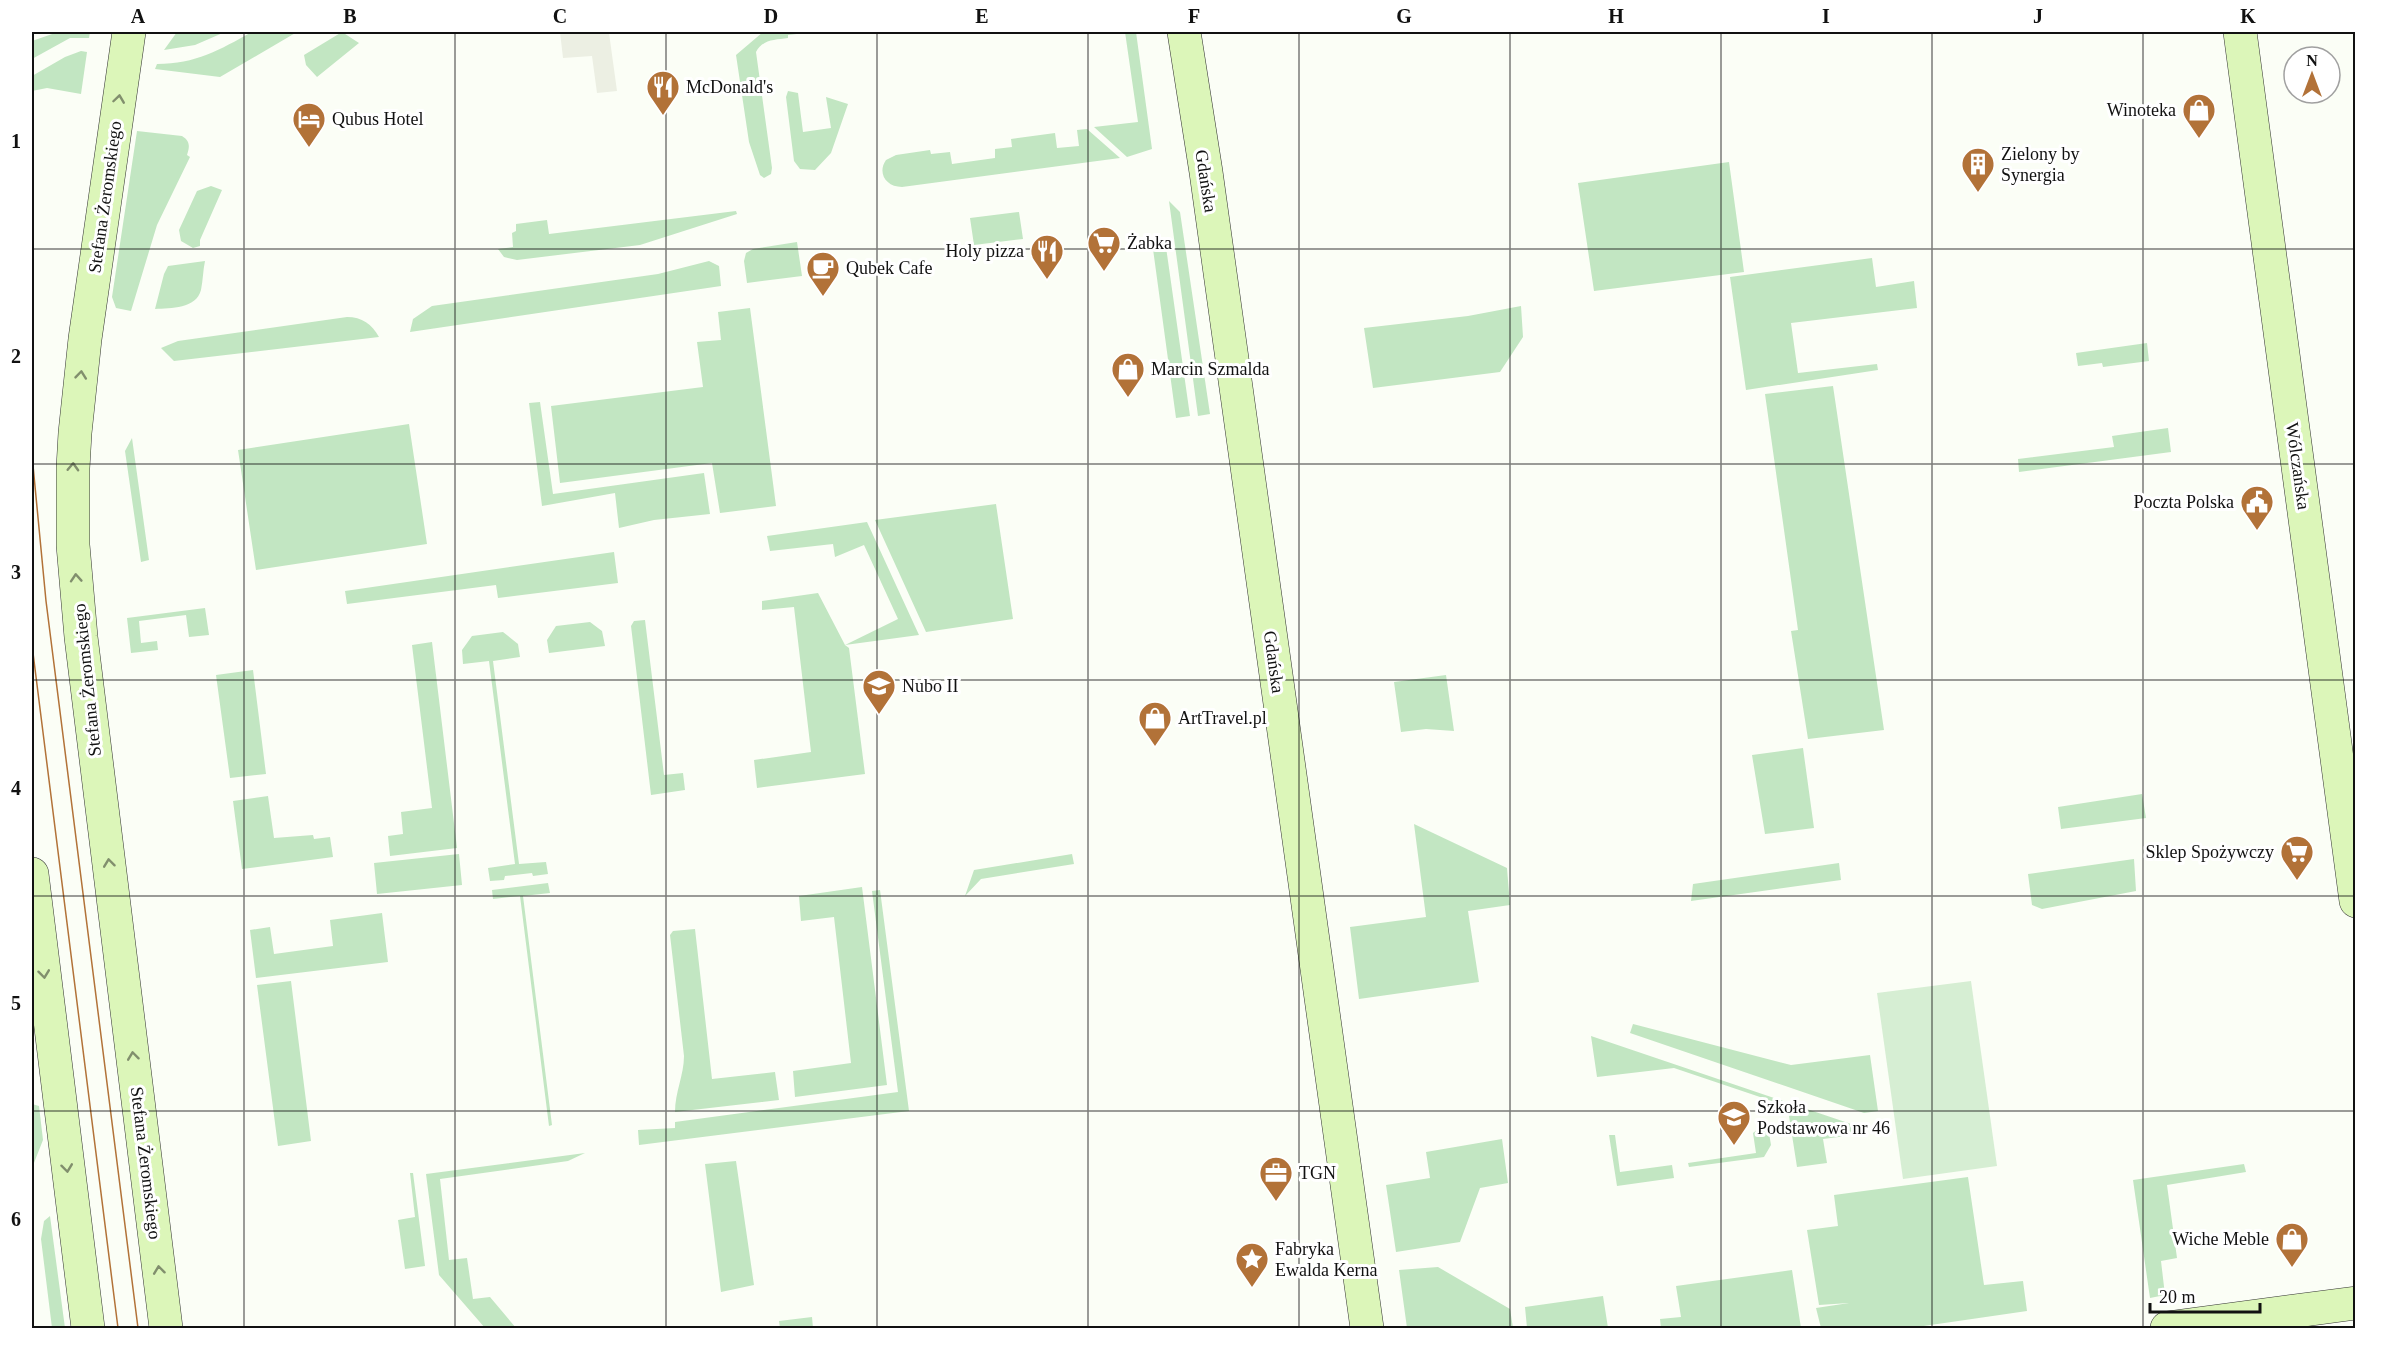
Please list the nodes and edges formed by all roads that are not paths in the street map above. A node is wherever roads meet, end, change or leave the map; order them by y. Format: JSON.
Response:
{"nodes":[{"id":1,"x":129,"y":32,"type":"edge"},
{"id":2,"x":1184,"y":32,"type":"edge"},
{"id":3,"x":2240,"y":32,"type":"edge"},
{"id":4,"x":32,"y":874,"type":"edge"},
{"id":5,"x":2355,"y":901,"type":"edge"},
{"id":6,"x":2355,"y":1303,"type":"edge"},
{"id":7,"x":88,"y":1329,"type":"edge"},
{"id":8,"x":166,"y":1329,"type":"edge"},
{"id":9,"x":1367,"y":1329,"type":"edge"},
{"id":10,"x":2167,"y":1329,"type":"edge"}],
"edges":[{"from":8,"to":1,"type":"street","name":"Stefana Żeromskiego","one_way":true},
{"from":2,"to":9,"type":"street","name":"Gdańska"},
{"from":3,"to":5,"type":"street","name":"Wólczańska"},
{"from":4,"to":7,"type":"street","one_way":true},
{"from":6,"to":10,"type":"street"}]}
